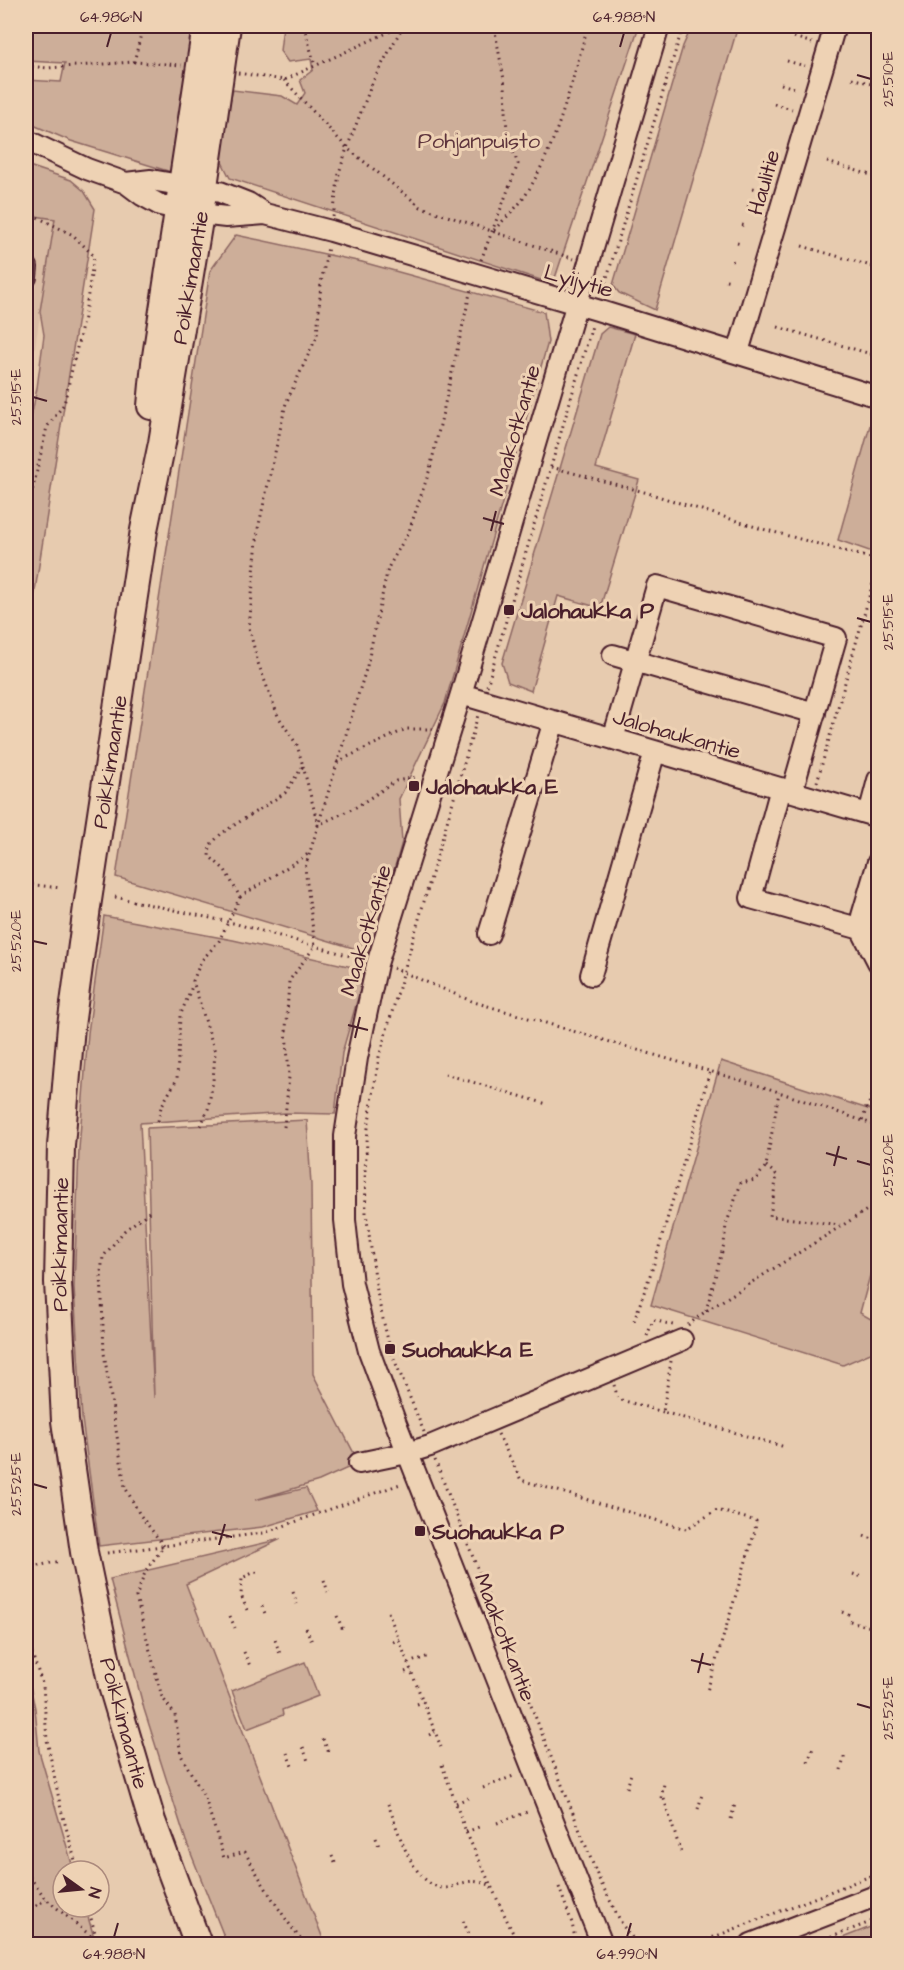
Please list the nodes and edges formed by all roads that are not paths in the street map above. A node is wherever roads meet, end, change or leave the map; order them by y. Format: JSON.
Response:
{"nodes":[{"id":1,"x":206,"y":26,"type":"edge"},
{"id":2,"x":227,"y":26,"type":"edge"},
{"id":3,"x":659,"y":26,"type":"edge"},
{"id":4,"x":835,"y":26,"type":"edge"},
{"id":5,"x":30,"y":145,"type":"edge"},
{"id":6,"x":126,"y":183,"type":"junction"},
{"id":7,"x":193,"y":186,"type":"junction"},
{"id":8,"x":189,"y":212,"type":"junction"},
{"id":9,"x":265,"y":214,"type":"junction"},
{"id":10,"x":575,"y":304,"type":"junction"},
{"id":11,"x":738,"y":352,"type":"junction"},
{"id":12,"x":879,"y":397,"type":"edge"},
{"id":13,"x":613,"y":655,"type":"dead end"},
{"id":14,"x":635,"y":662,"type":"junction"},
{"id":15,"x":461,"y":694,"type":"junction"},
{"id":16,"x":815,"y":713,"type":"junction"},
{"id":17,"x":554,"y":721,"type":"junction"},
{"id":18,"x":613,"y":739,"type":"junction"},
{"id":19,"x":655,"y":751,"type":"junction"},
{"id":20,"x":879,"y":780,"type":"edge"},
{"id":21,"x":787,"y":790,"type":"junction"},
{"id":22,"x":874,"y":816,"type":"edge"},
{"id":23,"x":879,"y":862,"type":"edge"},
{"id":24,"x":861,"y":929,"type":"junction"},
{"id":25,"x":489,"y":934,"type":"dead end"},
{"id":26,"x":879,"y":962,"type":"edge"},
{"id":27,"x":591,"y":975,"type":"dead end"},
{"id":28,"x":682,"y":1340,"type":"road end"},
{"id":29,"x":407,"y":1453,"type":"junction"},
{"id":30,"x":359,"y":1463,"type":"dead end"},
{"id":31,"x":879,"y":1895,"type":"edge"},
{"id":32,"x":198,"y":1944,"type":"edge"},
{"id":33,"x":602,"y":1944,"type":"edge"},
{"id":34,"x":751,"y":1944,"type":"edge"}],
"edges":[{"from":1,"to":7,"type":"main road","name":"Poikkimaantie"},
{"from":2,"to":7,"type":"main road","name":"Poikkimaantie"},
{"from":3,"to":10,"type":"street","name":"Maakotkantie"},
{"from":4,"to":11,"type":"street","name":"Haulitie"},
{"from":5,"to":6,"type":"street"},
{"from":6,"to":7,"type":"street","name":"Lyijytie"},
{"from":6,"to":8,"type":"street","name":"Lyijytie"},
{"from":7,"to":8,"type":"main road","name":"Poikkimaantie"},
{"from":7,"to":9,"type":"street","name":"Lyijytie"},
{"from":8,"to":9,"type":"street","name":"Lyijytie"},
{"from":8,"to":32,"type":"main road","name":"Poikkimaantie"},
{"from":9,"to":10,"type":"street","name":"Lyijytie"},
{"from":10,"to":11,"type":"street","name":"Lyijytie"},
{"from":10,"to":15,"type":"street","name":"Maakotkantie"},
{"from":11,"to":12,"type":"street","name":"Lyijytie"},
{"from":13,"to":14,"type":"street"},
{"from":14,"to":16,"type":"street"},
{"from":14,"to":16,"type":"street"},
{"from":14,"to":18,"type":"street"},
{"from":15,"to":17,"type":"street","name":"Jalohaukantie"},
{"from":15,"to":29,"type":"street","name":"Maakotkantie"},
{"from":16,"to":21,"type":"street"},
{"from":17,"to":18,"type":"street","name":"Jalohaukantie"},
{"from":17,"to":25,"type":"street"},
{"from":18,"to":19,"type":"street","name":"Jalohaukantie"},
{"from":19,"to":21,"type":"street","name":"Jalohaukantie"},
{"from":19,"to":27,"type":"street"},
{"from":20,"to":22,"type":"street"},
{"from":21,"to":22,"type":"street","name":"Jalohaukantie"},
{"from":21,"to":24,"type":"street"},
{"from":23,"to":24,"type":"street"},
{"from":24,"to":26,"type":"street"},
{"from":28,"to":29,"type":"street"},
{"from":29,"to":30,"type":"street"},
{"from":29,"to":33,"type":"street","name":"Maakotkantie"},
{"from":31,"to":34,"type":"street"}]}
